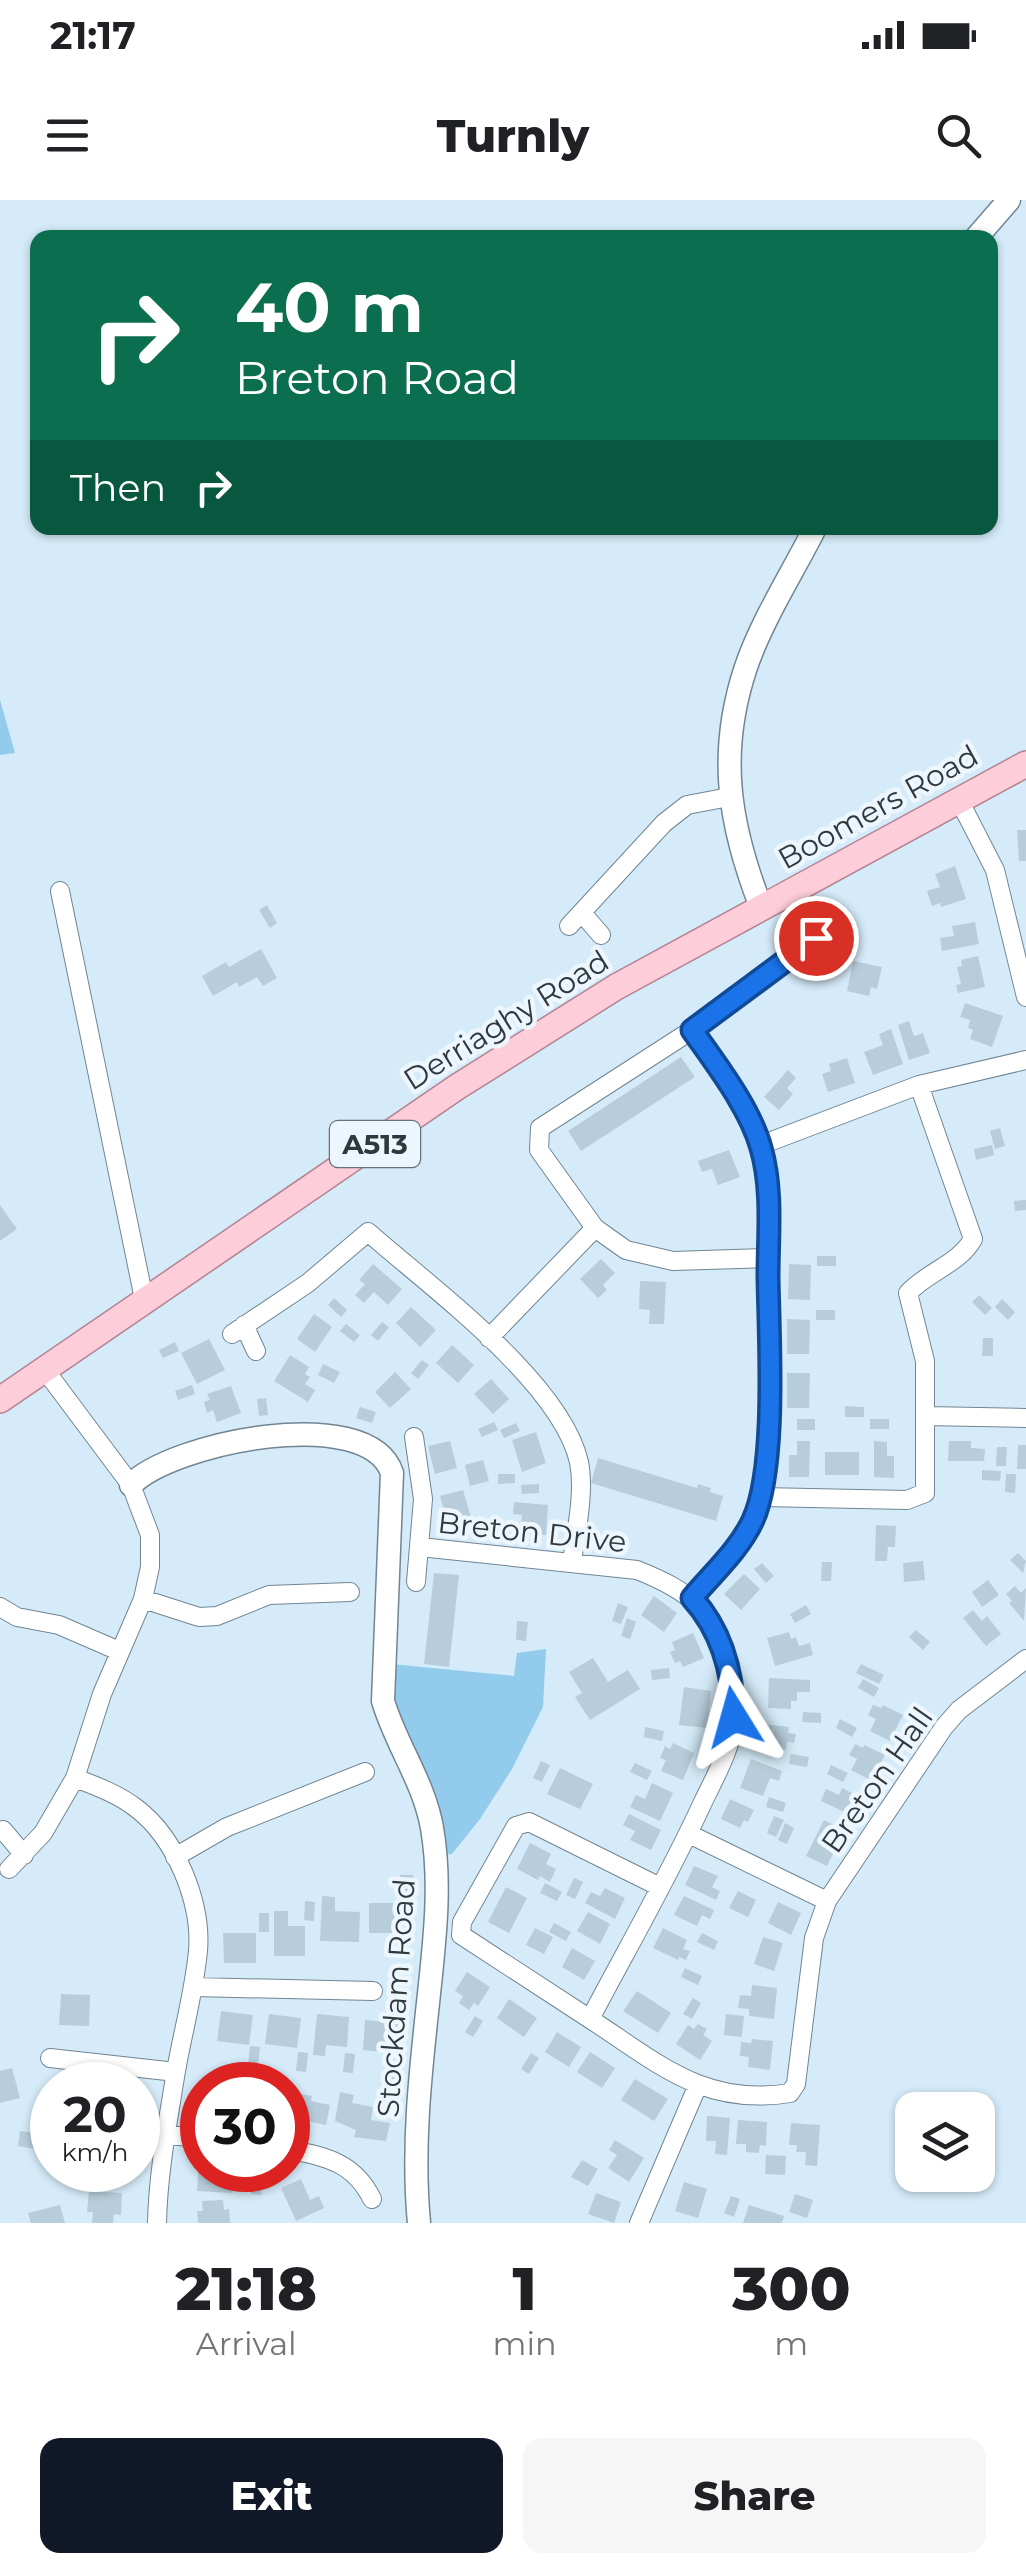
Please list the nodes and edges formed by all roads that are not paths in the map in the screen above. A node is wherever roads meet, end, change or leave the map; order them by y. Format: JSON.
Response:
{"nodes":[{"id":1,"x":1009,"y":200,"type":"edge"},
{"id":2,"x":983,"y":230,"type":"edge"},
{"id":3,"x":811,"y":535,"type":"edge"},
{"id":4,"x":1026,"y":764,"type":"edge"},
{"id":5,"x":729,"y":798,"type":"junction"},
{"id":6,"x":958,"y":798,"type":"junction"},
{"id":7,"x":60,"y":891,"type":"dead end"},
{"id":8,"x":761,"y":907,"type":"junction"},
{"id":9,"x":601,"y":935,"type":"dead end"},
{"id":10,"x":823,"y":960,"type":"dead end"},
{"id":11,"x":1026,"y":997,"type":"edge"},
{"id":12,"x":692,"y":1030,"type":"junction"},
{"id":13,"x":1026,"y":1060,"type":"edge"},
{"id":14,"x":918,"y":1085,"type":"junction"},
{"id":15,"x":761,"y":1145,"type":"junction"},
{"id":16,"x":595,"y":1228,"type":"junction"},
{"id":17,"x":768,"y":1258,"type":"junction"},
{"id":18,"x":144,"y":1299,"type":"junction"},
{"id":19,"x":489,"y":1338,"type":"junction"},
{"id":20,"x":256,"y":1351,"type":"dead end"},
{"id":21,"x":44,"y":1370,"type":"junction"},
{"id":22,"x":0,"y":1400,"type":"edge"},
{"id":23,"x":926,"y":1416,"type":"junction"},
{"id":24,"x":1026,"y":1418,"type":"edge"},
{"id":25,"x":414,"y":1437,"type":"dead end"},
{"id":26,"x":131,"y":1484,"type":"junction"},
{"id":27,"x":760,"y":1496,"type":"junction"},
{"id":28,"x":420,"y":1547,"type":"junction"},
{"id":29,"x":572,"y":1562,"type":"junction"},
{"id":30,"x":416,"y":1582,"type":"dead end"},
{"id":31,"x":350,"y":1592,"type":"dead end"},
{"id":32,"x":692,"y":1598,"type":"junction"},
{"id":33,"x":143,"y":1599,"type":"junction"},
{"id":34,"x":0,"y":1607,"type":"edge"},
{"id":35,"x":119,"y":1650,"type":"junction"},
{"id":36,"x":1026,"y":1659,"type":"edge"},
{"id":37,"x":365,"y":1772,"type":"dead end"},
{"id":38,"x":74,"y":1778,"type":"junction"},
{"id":39,"x":2,"y":1830,"type":"dead end"},
{"id":40,"x":689,"y":1834,"type":"junction"},
{"id":41,"x":24,"y":1854,"type":"junction"},
{"id":42,"x":174,"y":1857,"type":"junction"},
{"id":43,"x":8,"y":1869,"type":"dead end"},
{"id":44,"x":660,"y":1887,"type":"junction"},
{"id":45,"x":827,"y":1901,"type":"junction"},
{"id":46,"x":193,"y":1986,"type":"junction"},
{"id":47,"x":373,"y":1991,"type":"dead end"},
{"id":48,"x":590,"y":2020,"type":"junction"},
{"id":49,"x":50,"y":2058,"type":"dead end"},
{"id":50,"x":176,"y":2072,"type":"junction"},
{"id":51,"x":697,"y":2086,"type":"junction"},
{"id":52,"x":167,"y":2135,"type":"junction"},
{"id":53,"x":180,"y":2136,"type":"edge"},
{"id":54,"x":310,"y":2154,"type":"edge"},
{"id":55,"x":372,"y":2200,"type":"dead end"},
{"id":56,"x":641,"y":2222,"type":"edge"},
{"id":57,"x":157,"y":2223,"type":"edge"},
{"id":58,"x":419,"y":2223,"type":"edge"}],
"edges":[{"from":1,"to":2,"type":"street"},
{"from":3,"to":5,"type":"street"},
{"from":4,"to":6,"type":"main road","name":"Boomers Road","number":"A513"},
{"from":5,"to":8,"type":"street"},
{"from":5,"to":9,"type":"street","name":"Derriaghy Road"},
{"from":6,"to":8,"type":"main road","name":"Boomers Road","number":"A513"},
{"from":6,"to":11,"type":"street"},
{"from":7,"to":18,"type":"street"},
{"from":8,"to":18,"type":"main road","name":"Derriaghy Road","number":"A513"},
{"from":10,"to":12,"type":"street"},
{"from":12,"to":15,"type":"street"},
{"from":12,"to":16,"type":"street"},
{"from":13,"to":14,"type":"street"},
{"from":14,"to":15,"type":"street"},
{"from":14,"to":23,"type":"street"},
{"from":15,"to":17,"type":"street"},
{"from":16,"to":17,"type":"street"},
{"from":16,"to":19,"type":"street"},
{"from":17,"to":27,"type":"street"},
{"from":18,"to":21,"type":"main road","name":"Derriaghy Road","number":"A513"},
{"from":19,"to":20,"type":"street"},
{"from":19,"to":29,"type":"street"},
{"from":21,"to":22,"type":"main road","name":"Derriaghy Road","number":"A513"},
{"from":21,"to":26,"type":"street"},
{"from":23,"to":24,"type":"street"},
{"from":23,"to":27,"type":"street"},
{"from":25,"to":28,"type":"street","name":"Breton Drive"},
{"from":26,"to":33,"type":"street"},
{"from":26,"to":58,"type":"street","name":"Stockdam Road"},
{"from":27,"to":32,"type":"street"},
{"from":28,"to":29,"type":"street","name":"Breton Drive"},
{"from":28,"to":30,"type":"street","name":"Breton Drive"},
{"from":29,"to":32,"type":"street","name":"Breton Drive"},
{"from":31,"to":33,"type":"street"},
{"from":32,"to":40,"type":"street"},
{"from":33,"to":35,"type":"street"},
{"from":34,"to":35,"type":"street"},
{"from":35,"to":38,"type":"street"},
{"from":36,"to":45,"type":"street","name":"Breton Hall"},
{"from":37,"to":42,"type":"street"},
{"from":38,"to":41,"type":"street"},
{"from":38,"to":42,"type":"street"},
{"from":39,"to":41,"type":"street"},
{"from":40,"to":44,"type":"street"},
{"from":40,"to":45,"type":"street"},
{"from":41,"to":43,"type":"street"},
{"from":42,"to":46,"type":"street"},
{"from":44,"to":48,"type":"street"},
{"from":44,"to":48,"type":"street"},
{"from":45,"to":51,"type":"street","name":"Breton Hall"},
{"from":46,"to":47,"type":"street"},
{"from":46,"to":50,"type":"street"},
{"from":48,"to":51,"type":"street"},
{"from":49,"to":50,"type":"street"},
{"from":50,"to":52,"type":"street"},
{"from":51,"to":56,"type":"street"},
{"from":52,"to":53,"type":"street"},
{"from":52,"to":57,"type":"street"},
{"from":54,"to":55,"type":"street"}]}
